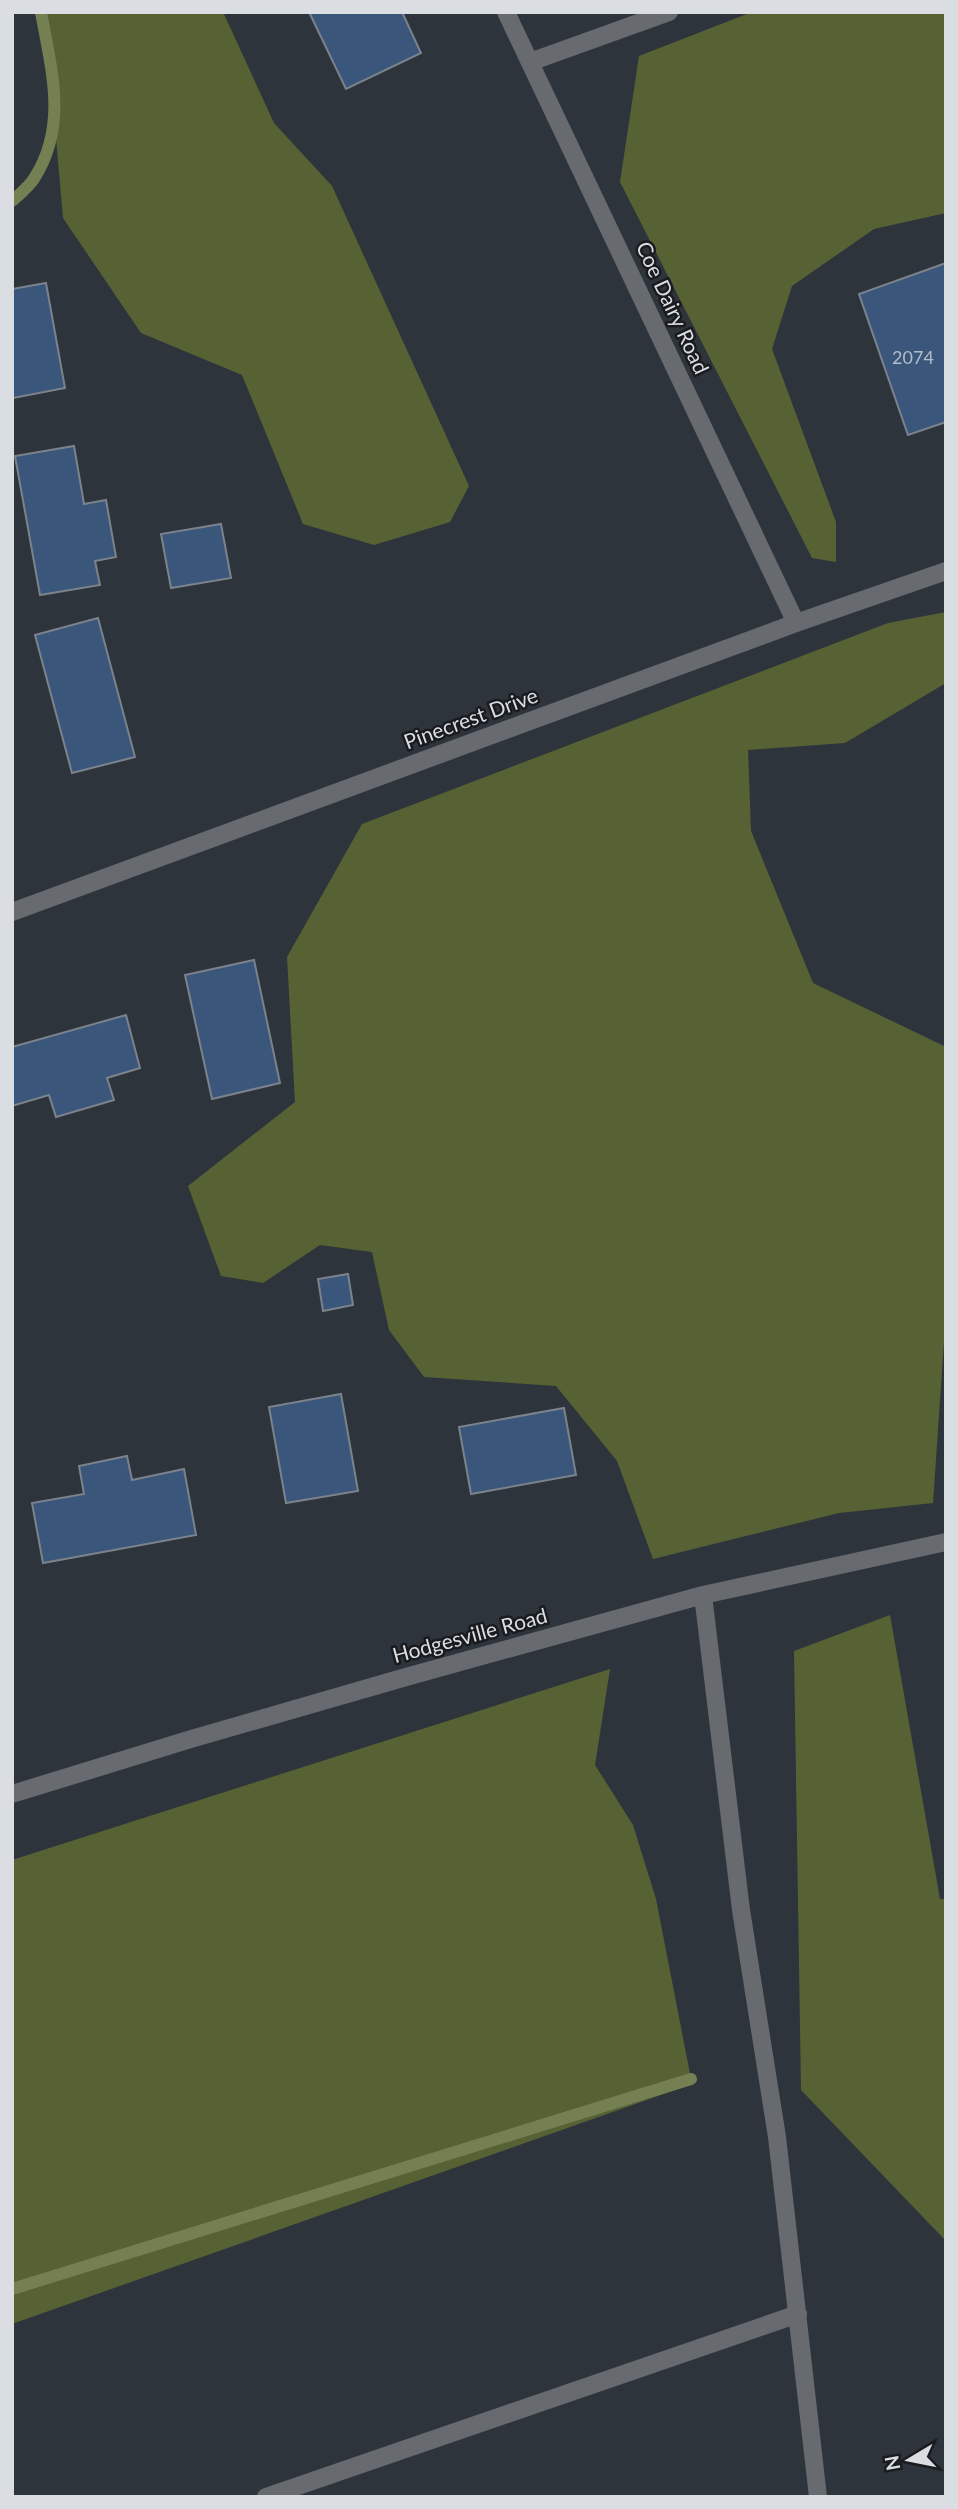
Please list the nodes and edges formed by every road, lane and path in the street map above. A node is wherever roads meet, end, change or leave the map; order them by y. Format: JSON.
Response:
{"nodes":[{"id":1,"x":506,"y":12,"type":"edge"},
{"id":2,"x":669,"y":12,"type":"edge"},
{"id":3,"x":530,"y":62,"type":"junction"},
{"id":4,"x":946,"y":571,"type":"edge"},
{"id":5,"x":796,"y":623,"type":"junction"},
{"id":6,"x":12,"y":912,"type":"edge"},
{"id":7,"x":946,"y":1542,"type":"edge"},
{"id":8,"x":703,"y":1595,"type":"junction"},
{"id":9,"x":12,"y":1794,"type":"edge"},
{"id":10,"x":798,"y":2314,"type":"junction"},
{"id":11,"x":266,"y":2497,"type":"edge"},
{"id":12,"x":818,"y":2497,"type":"edge"}],
"edges":[{"from":1,"to":3,"type":"street","name":"Coe Dairy Road"},
{"from":2,"to":3,"type":"street"},
{"from":3,"to":5,"type":"street","name":"Coe Dairy Road"},
{"from":4,"to":5,"type":"street","name":"Pinecrest Drive"},
{"from":5,"to":6,"type":"street","name":"Pinecrest Drive"},
{"from":7,"to":8,"type":"street","name":"Hodgesville Road"},
{"from":8,"to":9,"type":"street","name":"Hodgesville Road"},
{"from":8,"to":10,"type":"street"},
{"from":10,"to":11,"type":"street"},
{"from":10,"to":12,"type":"street"}]}
